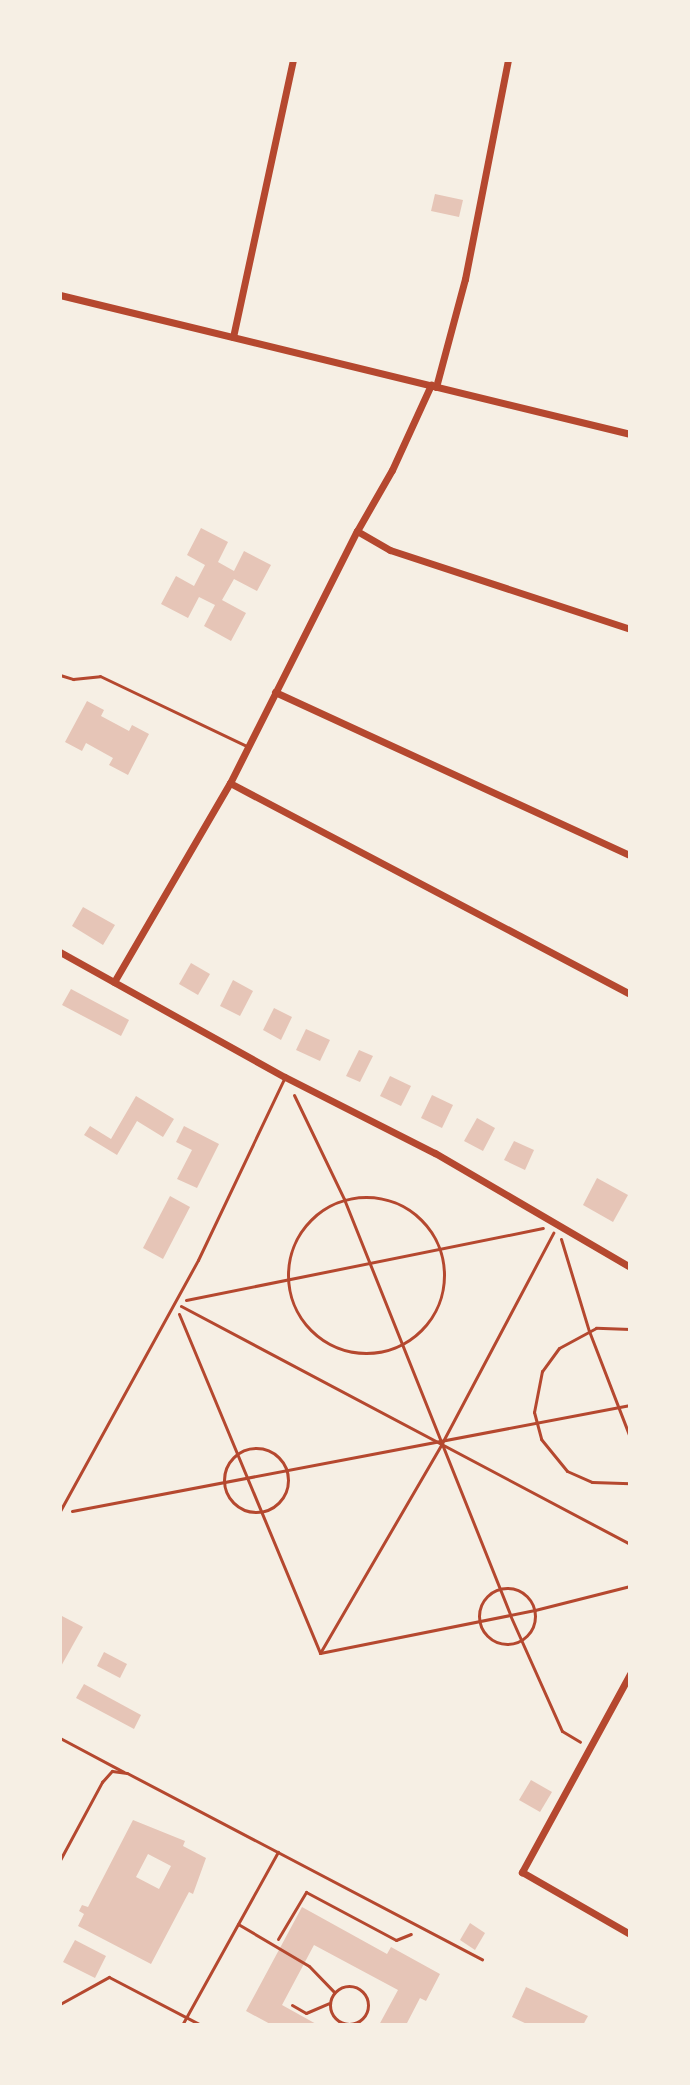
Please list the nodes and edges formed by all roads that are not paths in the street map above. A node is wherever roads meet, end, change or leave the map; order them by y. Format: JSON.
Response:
{"nodes":[{"id":1,"x":293,"y":60,"type":"edge"},
{"id":2,"x":508,"y":60,"type":"edge"},
{"id":3,"x":60,"y":295,"type":"edge"},
{"id":4,"x":233,"y":337,"type":"junction"},
{"id":5,"x":434,"y":386,"type":"junction"},
{"id":6,"x":630,"y":434,"type":"edge"},
{"id":7,"x":357,"y":531,"type":"junction"},
{"id":8,"x":630,"y":629,"type":"edge"},
{"id":9,"x":60,"y":675,"type":"edge"},
{"id":10,"x":275,"y":692,"type":"junction"},
{"id":11,"x":249,"y":747,"type":"junction"},
{"id":12,"x":230,"y":783,"type":"junction"},
{"id":13,"x":630,"y":855,"type":"edge"},
{"id":14,"x":60,"y":952,"type":"edge"},
{"id":15,"x":114,"y":982,"type":"junction"},
{"id":16,"x":630,"y":994,"type":"edge"},
{"id":17,"x":285,"y":1077,"type":"junction"},
{"id":18,"x":630,"y":1267,"type":"edge"},
{"id":19,"x":60,"y":1512,"type":"edge"},
{"id":20,"x":630,"y":1674,"type":"edge"},
{"id":21,"x":60,"y":1738,"type":"edge"},
{"id":22,"x":127,"y":1773,"type":"junction"},
{"id":23,"x":278,"y":1852,"type":"junction"},
{"id":24,"x":60,"y":1860,"type":"edge"},
{"id":25,"x":238,"y":1924,"type":"junction"},
{"id":26,"x":630,"y":1934,"type":"edge"},
{"id":27,"x":482,"y":1959,"type":"dead end"},
{"id":28,"x":334,"y":1992,"type":"junction"},
{"id":29,"x":60,"y":2004,"type":"edge"},
{"id":30,"x":185,"y":2018,"type":"junction"},
{"id":31,"x":182,"y":2025,"type":"edge"},
{"id":32,"x":201,"y":2025,"type":"edge"}],
"edges":[{"from":1,"to":4,"type":"street"},
{"from":2,"to":5,"type":"street"},
{"from":3,"to":4,"type":"street"},
{"from":4,"to":5,"type":"street"},
{"from":5,"to":6,"type":"street"},
{"from":5,"to":7,"type":"street"},
{"from":7,"to":8,"type":"street"},
{"from":7,"to":10,"type":"street"},
{"from":9,"to":11,"type":"lane"},
{"from":10,"to":11,"type":"street"},
{"from":10,"to":13,"type":"street"},
{"from":11,"to":12,"type":"street"},
{"from":12,"to":15,"type":"street"},
{"from":12,"to":16,"type":"street"},
{"from":14,"to":15,"type":"street"},
{"from":15,"to":17,"type":"street"},
{"from":17,"to":18,"type":"street"},
{"from":17,"to":19,"type":"lane"},
{"from":20,"to":26,"type":"street"},
{"from":21,"to":22,"type":"lane"},
{"from":22,"to":23,"type":"lane"},
{"from":22,"to":24,"type":"lane"},
{"from":23,"to":25,"type":"lane"},
{"from":23,"to":27,"type":"lane"},
{"from":25,"to":28,"type":"lane"},
{"from":25,"to":30,"type":"lane"},
{"from":28,"to":28,"type":"lane"},
{"from":29,"to":30,"type":"lane"},
{"from":30,"to":31,"type":"lane"},
{"from":30,"to":32,"type":"lane"}]}
